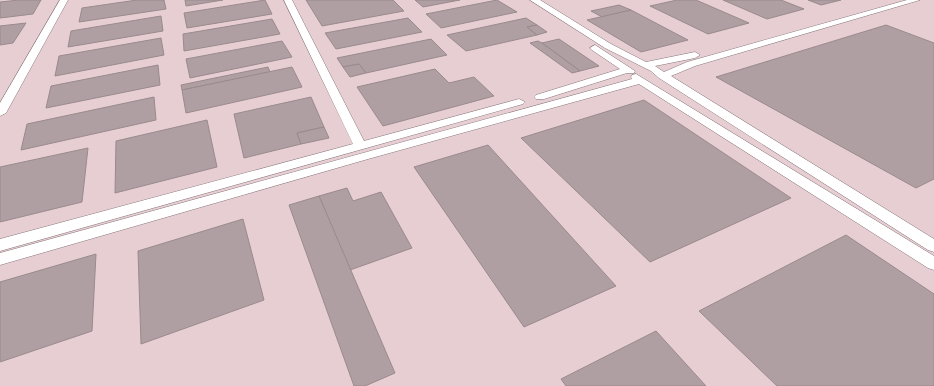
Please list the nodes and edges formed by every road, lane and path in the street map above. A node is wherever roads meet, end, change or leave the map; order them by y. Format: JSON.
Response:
{"nodes":[{"id":1,"x":64,"y":0,"type":"edge"},
{"id":2,"x":288,"y":0,"type":"edge"},
{"id":3,"x":890,"y":0,"type":"edge"},
{"id":4,"x":916,"y":0,"type":"edge"},
{"id":5,"x":530,"y":2,"type":"edge"},
{"id":6,"x":654,"y":70,"type":"junction"},
{"id":7,"x":634,"y":75,"type":"junction"},
{"id":8,"x":0,"y":113,"type":"edge"},
{"id":9,"x":360,"y":145,"type":"junction"},
{"id":10,"x":0,"y":245,"type":"edge"},
{"id":11,"x":934,"y":246,"type":"edge"},
{"id":12,"x":0,"y":259,"type":"edge"},
{"id":13,"x":934,"y":264,"type":"edge"}],
"edges":[{"from":1,"to":8,"type":"street"},
{"from":2,"to":9,"type":"street"},
{"from":3,"to":6,"type":"street"},
{"from":4,"to":6,"type":"street"},
{"from":5,"to":6,"type":"street"},
{"from":5,"to":7,"type":"street"},
{"from":6,"to":7,"type":"street"},
{"from":6,"to":11,"type":"street"},
{"from":7,"to":9,"type":"street"},
{"from":7,"to":12,"type":"street"},
{"from":7,"to":13,"type":"street"},
{"from":9,"to":10,"type":"street"}]}
